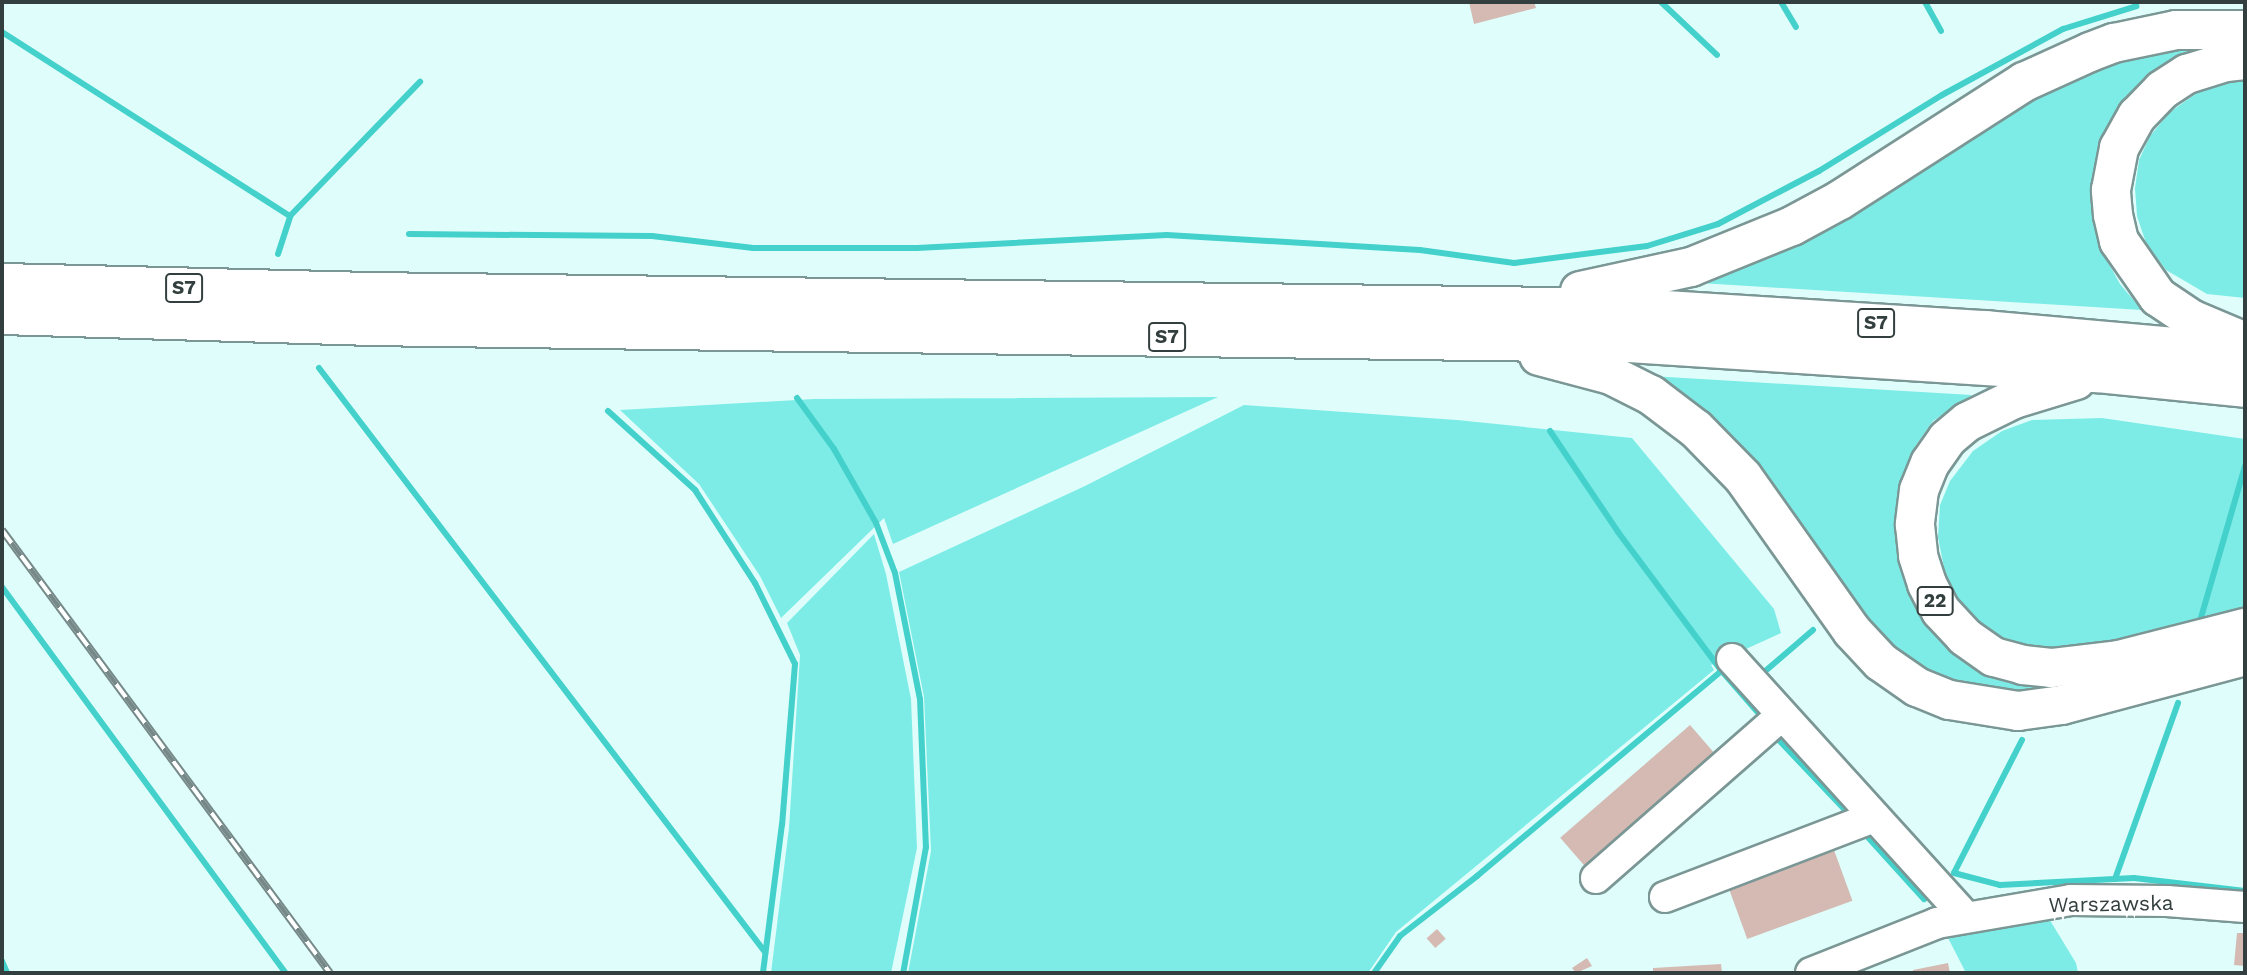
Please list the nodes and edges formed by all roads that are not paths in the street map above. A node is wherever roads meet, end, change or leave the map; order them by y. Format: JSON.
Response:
{"nodes":[{"id":1,"x":2245,"y":30,"type":"edge"},
{"id":2,"x":2245,"y":60,"type":"edge"},
{"id":3,"x":2,"y":283,"type":"edge"},
{"id":4,"x":1506,"y":306,"type":"junction"},
{"id":5,"x":366,"y":309,"type":"junction"},
{"id":6,"x":2,"y":315,"type":"edge"},
{"id":7,"x":1483,"y":340,"type":"junction"},
{"id":8,"x":2245,"y":342,"type":"edge"},
{"id":9,"x":2245,"y":354,"type":"edge"},
{"id":10,"x":2098,"y":373,"type":"junction"},
{"id":11,"x":2245,"y":388,"type":"edge"},
{"id":12,"x":2245,"y":628,"type":"edge"},
{"id":13,"x":2245,"y":656,"type":"edge"},
{"id":14,"x":1732,"y":659,"type":"dead end"},
{"id":15,"x":1782,"y":715,"type":"junction"},
{"id":16,"x":1874,"y":817,"type":"junction"},
{"id":17,"x":1596,"y":878,"type":"dead end"},
{"id":18,"x":1665,"y":897,"type":"dead end"},
{"id":19,"x":2245,"y":907,"type":"edge"},
{"id":20,"x":1966,"y":918,"type":"junction"},
{"id":21,"x":1811,"y":973,"type":"edge"}],
"edges":[{"from":1,"to":4,"type":"highway"},
{"from":2,"to":8,"type":"highway"},
{"from":3,"to":5,"type":"highway","number":"S7"},
{"from":4,"to":5,"type":"highway","number":"S7"},
{"from":4,"to":9,"type":"highway","number":"S7"},
{"from":5,"to":6,"type":"highway","number":"S7"},
{"from":5,"to":7,"type":"highway","number":"S7"},
{"from":7,"to":10,"type":"highway","number":"S7"},
{"from":7,"to":13,"type":"highway"},
{"from":10,"to":11,"type":"highway","number":"S7"},
{"from":10,"to":12,"type":"highway","number":"22"},
{"from":14,"to":15,"type":"lane"},
{"from":15,"to":16,"type":"lane"},
{"from":15,"to":17,"type":"lane"},
{"from":16,"to":18,"type":"lane"},
{"from":16,"to":20,"type":"lane"},
{"from":19,"to":20,"type":"lane","name":"Warszawska"},
{"from":20,"to":21,"type":"lane","name":"Warszawska"}]}
